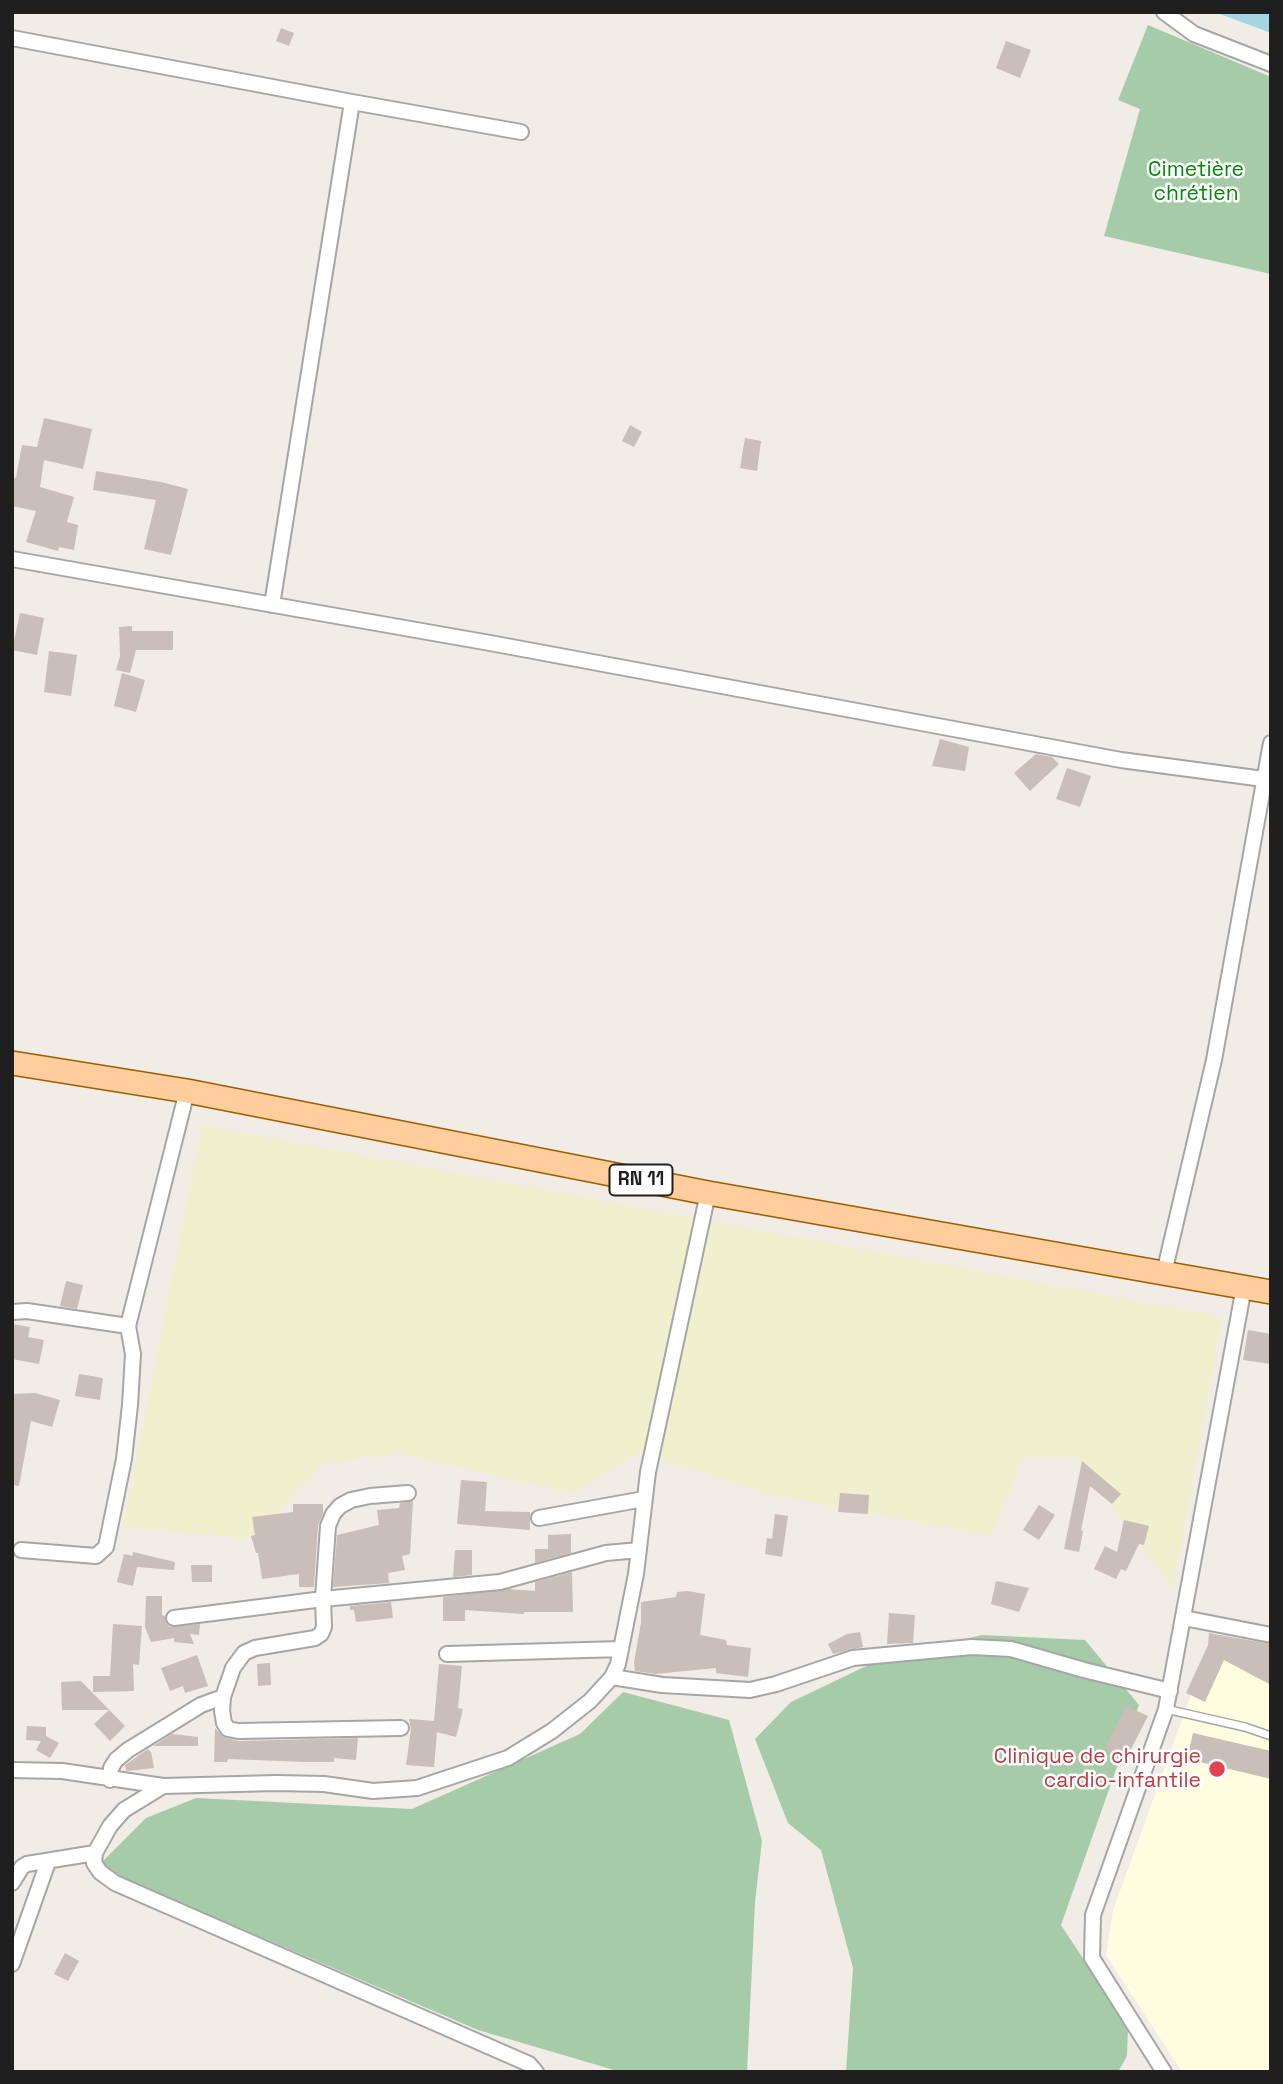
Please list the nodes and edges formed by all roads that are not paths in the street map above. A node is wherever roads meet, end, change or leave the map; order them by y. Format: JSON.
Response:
{"nodes":[{"id":1,"x":1164,"y":12,"type":"edge"},
{"id":2,"x":12,"y":38,"type":"edge"},
{"id":3,"x":1271,"y":64,"type":"edge"},
{"id":4,"x":352,"y":102,"type":"junction"},
{"id":5,"x":521,"y":132,"type":"dead end"},
{"id":6,"x":12,"y":559,"type":"edge"},
{"id":7,"x":272,"y":605,"type":"junction"},
{"id":8,"x":1271,"y":743,"type":"edge"},
{"id":9,"x":1267,"y":779,"type":"edge"},
{"id":10,"x":12,"y":1063,"type":"edge"},
{"id":11,"x":187,"y":1091,"type":"junction"},
{"id":12,"x":708,"y":1193,"type":"junction"},
{"id":13,"x":1164,"y":1273,"type":"junction"},
{"id":14,"x":1244,"y":1287,"type":"junction"},
{"id":15,"x":1271,"y":1292,"type":"edge"},
{"id":16,"x":12,"y":1312,"type":"edge"},
{"id":17,"x":128,"y":1326,"type":"junction"},
{"id":18,"x":408,"y":1493,"type":"dead end"},
{"id":19,"x":644,"y":1499,"type":"junction"},
{"id":20,"x":539,"y":1518,"type":"dead end"},
{"id":21,"x":21,"y":1550,"type":"dead end"},
{"id":22,"x":639,"y":1550,"type":"junction"},
{"id":23,"x":323,"y":1600,"type":"junction"},
{"id":24,"x":174,"y":1618,"type":"dead end"},
{"id":25,"x":1184,"y":1618,"type":"junction"},
{"id":26,"x":1271,"y":1636,"type":"edge"},
{"id":27,"x":621,"y":1649,"type":"junction"},
{"id":28,"x":447,"y":1654,"type":"dead end"},
{"id":29,"x":612,"y":1677,"type":"junction"},
{"id":30,"x":1170,"y":1691,"type":"junction"},
{"id":31,"x":223,"y":1697,"type":"junction"},
{"id":32,"x":1166,"y":1709,"type":"junction"},
{"id":33,"x":401,"y":1728,"type":"dead end"},
{"id":34,"x":1271,"y":1736,"type":"edge"},
{"id":35,"x":12,"y":1770,"type":"edge"},
{"id":36,"x":110,"y":1780,"type":"junction"},
{"id":37,"x":163,"y":1786,"type":"junction"},
{"id":38,"x":95,"y":1853,"type":"junction"},
{"id":39,"x":48,"y":1862,"type":"junction"},
{"id":40,"x":12,"y":1883,"type":"edge"},
{"id":41,"x":12,"y":1964,"type":"edge"},
{"id":42,"x":536,"y":2072,"type":"edge"},
{"id":43,"x":1164,"y":2072,"type":"edge"}],
"edges":[{"from":1,"to":3,"type":"street"},
{"from":2,"to":4,"type":"street"},
{"from":4,"to":5,"type":"street"},
{"from":4,"to":7,"type":"street"},
{"from":6,"to":7,"type":"street"},
{"from":7,"to":9,"type":"street"},
{"from":8,"to":9,"type":"street"},
{"from":9,"to":13,"type":"street"},
{"from":10,"to":11,"type":"main road","number":"RN 11"},
{"from":11,"to":12,"type":"main road","number":"RN 11"},
{"from":11,"to":17,"type":"street"},
{"from":12,"to":13,"type":"main road","number":"RN 11"},
{"from":12,"to":19,"type":"street"},
{"from":13,"to":14,"type":"main road","number":"RN 11"},
{"from":14,"to":15,"type":"main road","number":"RN 11"},
{"from":14,"to":25,"type":"street"},
{"from":16,"to":17,"type":"street"},
{"from":17,"to":21,"type":"street"},
{"from":18,"to":23,"type":"street"},
{"from":19,"to":20,"type":"street"},
{"from":19,"to":22,"type":"street"},
{"from":22,"to":23,"type":"street"},
{"from":22,"to":27,"type":"street"},
{"from":23,"to":24,"type":"street"},
{"from":23,"to":31,"type":"street"},
{"from":25,"to":26,"type":"street"},
{"from":25,"to":30,"type":"street"},
{"from":27,"to":28,"type":"street"},
{"from":27,"to":29,"type":"street"},
{"from":29,"to":30,"type":"street"},
{"from":29,"to":37,"type":"street"},
{"from":30,"to":32,"type":"street"},
{"from":31,"to":33,"type":"street"},
{"from":31,"to":36,"type":"street"},
{"from":32,"to":34,"type":"lane"},
{"from":32,"to":43,"type":"street"},
{"from":35,"to":36,"type":"street"},
{"from":36,"to":37,"type":"street"},
{"from":37,"to":38,"type":"street"},
{"from":38,"to":39,"type":"street"},
{"from":38,"to":42,"type":"street"},
{"from":39,"to":40,"type":"street"},
{"from":39,"to":41,"type":"street"}]}
